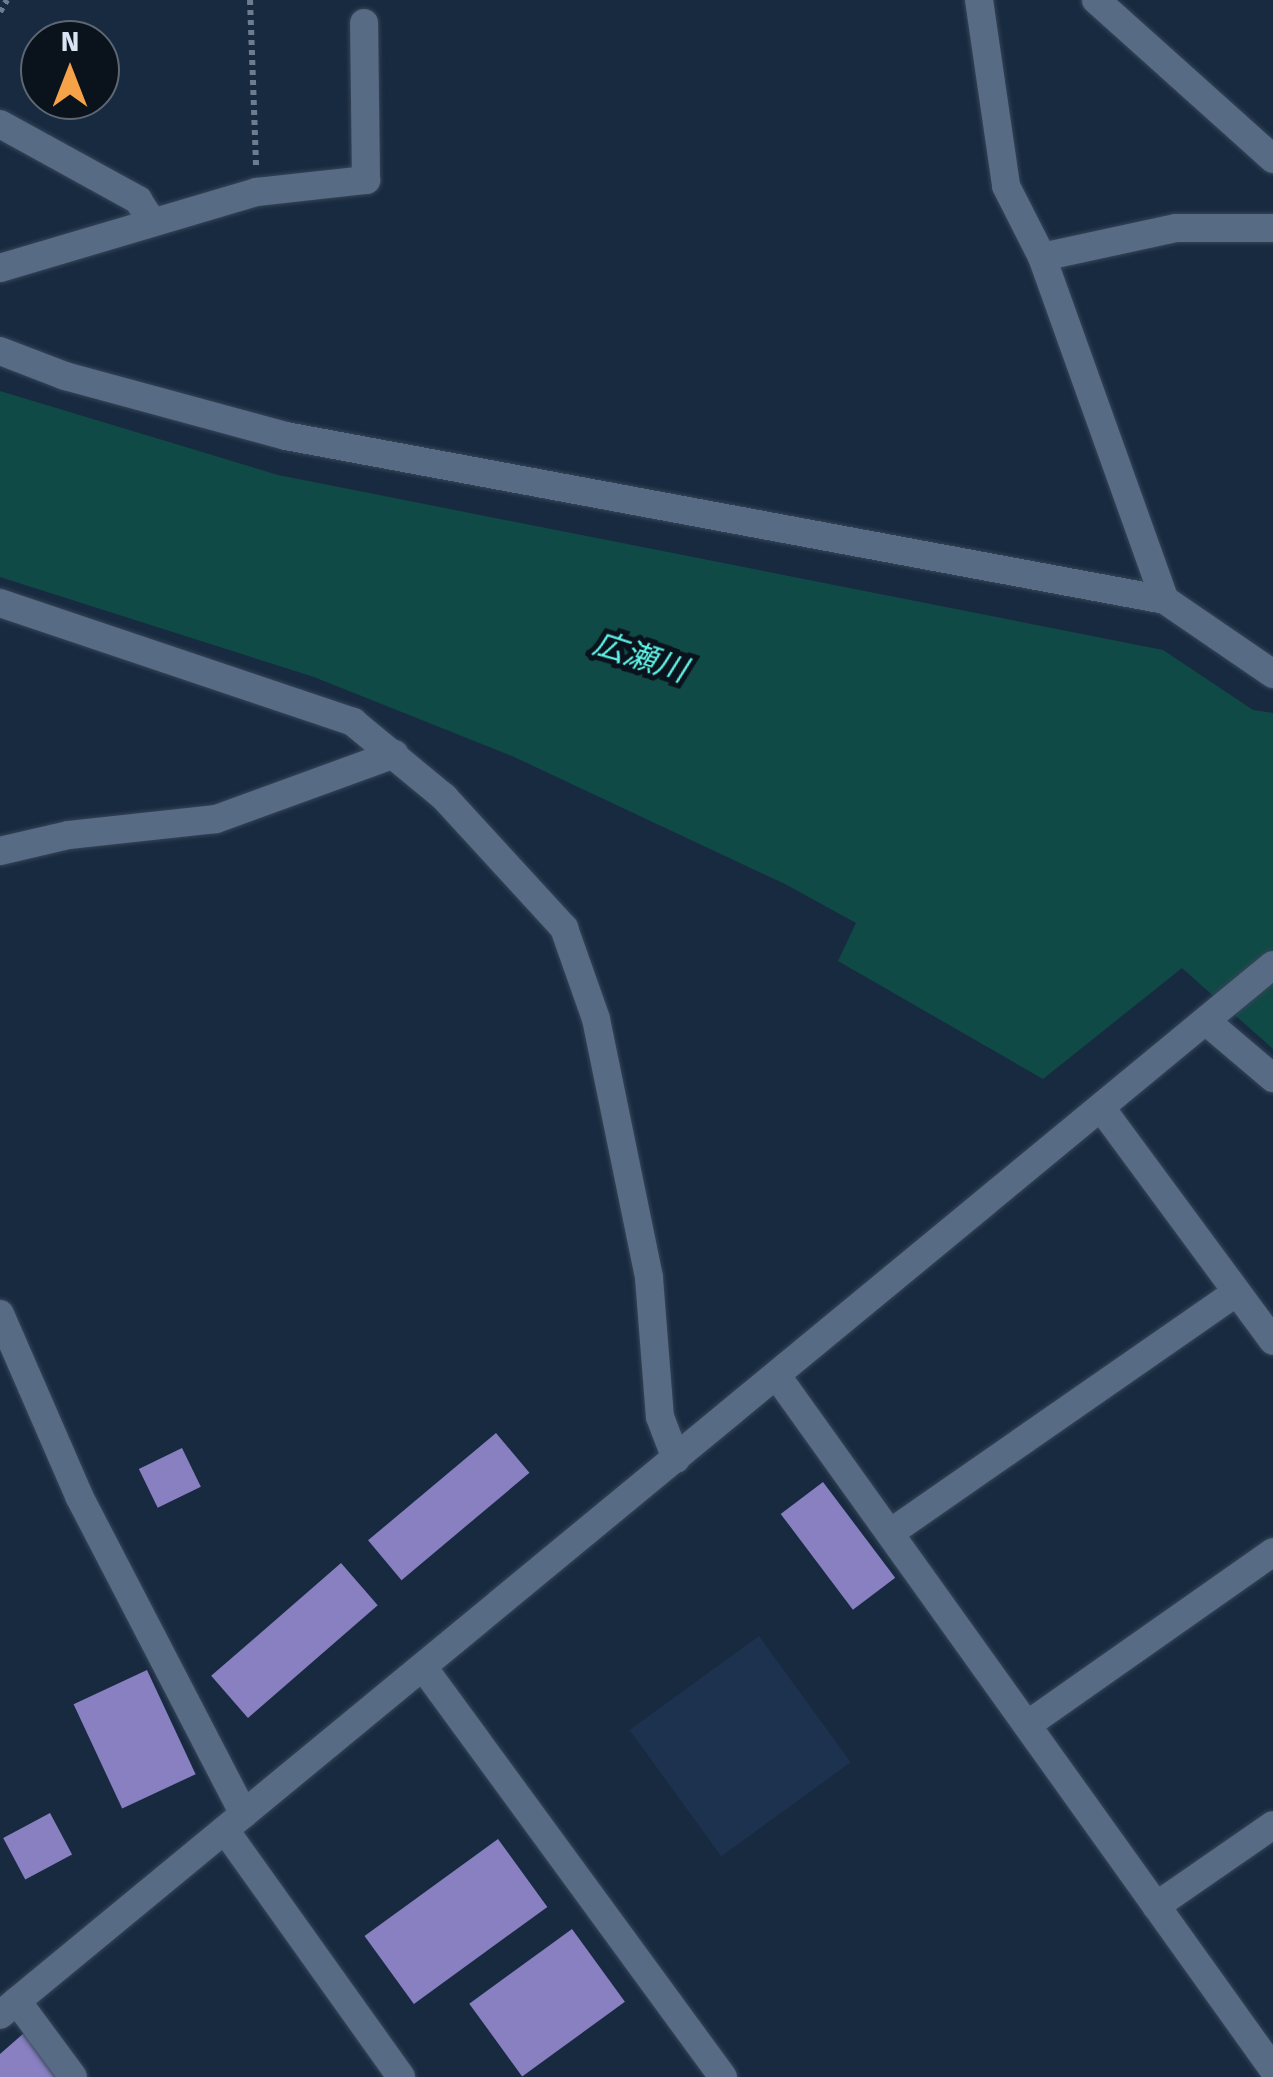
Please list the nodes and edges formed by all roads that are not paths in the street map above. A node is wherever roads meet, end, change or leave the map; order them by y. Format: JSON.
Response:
{"nodes":[{"id":1,"x":979,"y":0,"type":"edge"},
{"id":2,"x":1096,"y":0,"type":"edge"},
{"id":3,"x":364,"y":22,"type":"dead end"},
{"id":4,"x":0,"y":124,"type":"edge"},
{"id":5,"x":1273,"y":159,"type":"edge"},
{"id":6,"x":151,"y":220,"type":"junction"},
{"id":7,"x":1273,"y":228,"type":"edge"},
{"id":8,"x":1042,"y":257,"type":"junction"},
{"id":9,"x":0,"y":268,"type":"edge"},
{"id":10,"x":0,"y":350,"type":"edge"},
{"id":11,"x":1164,"y":600,"type":"junction"},
{"id":12,"x":0,"y":603,"type":"edge"},
{"id":13,"x":1273,"y":674,"type":"edge"},
{"id":14,"x":396,"y":754,"type":"junction"},
{"id":15,"x":0,"y":851,"type":"edge"},
{"id":16,"x":1273,"y":965,"type":"edge"},
{"id":17,"x":1212,"y":1017,"type":"junction"},
{"id":18,"x":1273,"y":1078,"type":"edge"},
{"id":19,"x":1102,"y":1109,"type":"junction"},
{"id":20,"x":1237,"y":1292,"type":"junction"},
{"id":21,"x":0,"y":1314,"type":"edge"},
{"id":22,"x":1273,"y":1341,"type":"edge"},
{"id":23,"x":777,"y":1376,"type":"junction"},
{"id":24,"x":676,"y":1459,"type":"junction"},
{"id":25,"x":890,"y":1533,"type":"junction"},
{"id":26,"x":1273,"y":1552,"type":"edge"},
{"id":27,"x":423,"y":1667,"type":"junction"},
{"id":28,"x":1027,"y":1725,"type":"junction"},
{"id":29,"x":234,"y":1822,"type":"junction"},
{"id":30,"x":1273,"y":1825,"type":"edge"},
{"id":31,"x":1156,"y":1906,"type":"junction"},
{"id":32,"x":8,"y":2008,"type":"edge"},
{"id":33,"x":1273,"y":2069,"type":"edge"},
{"id":34,"x":73,"y":2077,"type":"edge"},
{"id":35,"x":401,"y":2077,"type":"edge"},
{"id":36,"x":723,"y":2077,"type":"edge"}],
"edges":[{"from":1,"to":8,"type":"street"},
{"from":2,"to":5,"type":"street"},
{"from":3,"to":6,"type":"street"},
{"from":4,"to":6,"type":"street"},
{"from":6,"to":9,"type":"street"},
{"from":7,"to":8,"type":"street"},
{"from":8,"to":11,"type":"street"},
{"from":10,"to":11,"type":"street"},
{"from":11,"to":13,"type":"street"},
{"from":12,"to":14,"type":"street"},
{"from":14,"to":15,"type":"street"},
{"from":14,"to":24,"type":"street"},
{"from":16,"to":17,"type":"street"},
{"from":17,"to":18,"type":"street"},
{"from":17,"to":19,"type":"street"},
{"from":19,"to":20,"type":"street"},
{"from":19,"to":23,"type":"street"},
{"from":20,"to":22,"type":"street"},
{"from":20,"to":25,"type":"street"},
{"from":21,"to":29,"type":"street"},
{"from":23,"to":24,"type":"street"},
{"from":23,"to":25,"type":"street"},
{"from":24,"to":27,"type":"street"},
{"from":25,"to":28,"type":"street"},
{"from":26,"to":28,"type":"street"},
{"from":27,"to":29,"type":"street"},
{"from":27,"to":36,"type":"street"},
{"from":28,"to":31,"type":"street"},
{"from":29,"to":32,"type":"street"},
{"from":29,"to":35,"type":"street"},
{"from":30,"to":31,"type":"street"},
{"from":31,"to":33,"type":"street"},
{"from":32,"to":34,"type":"street"}]}
